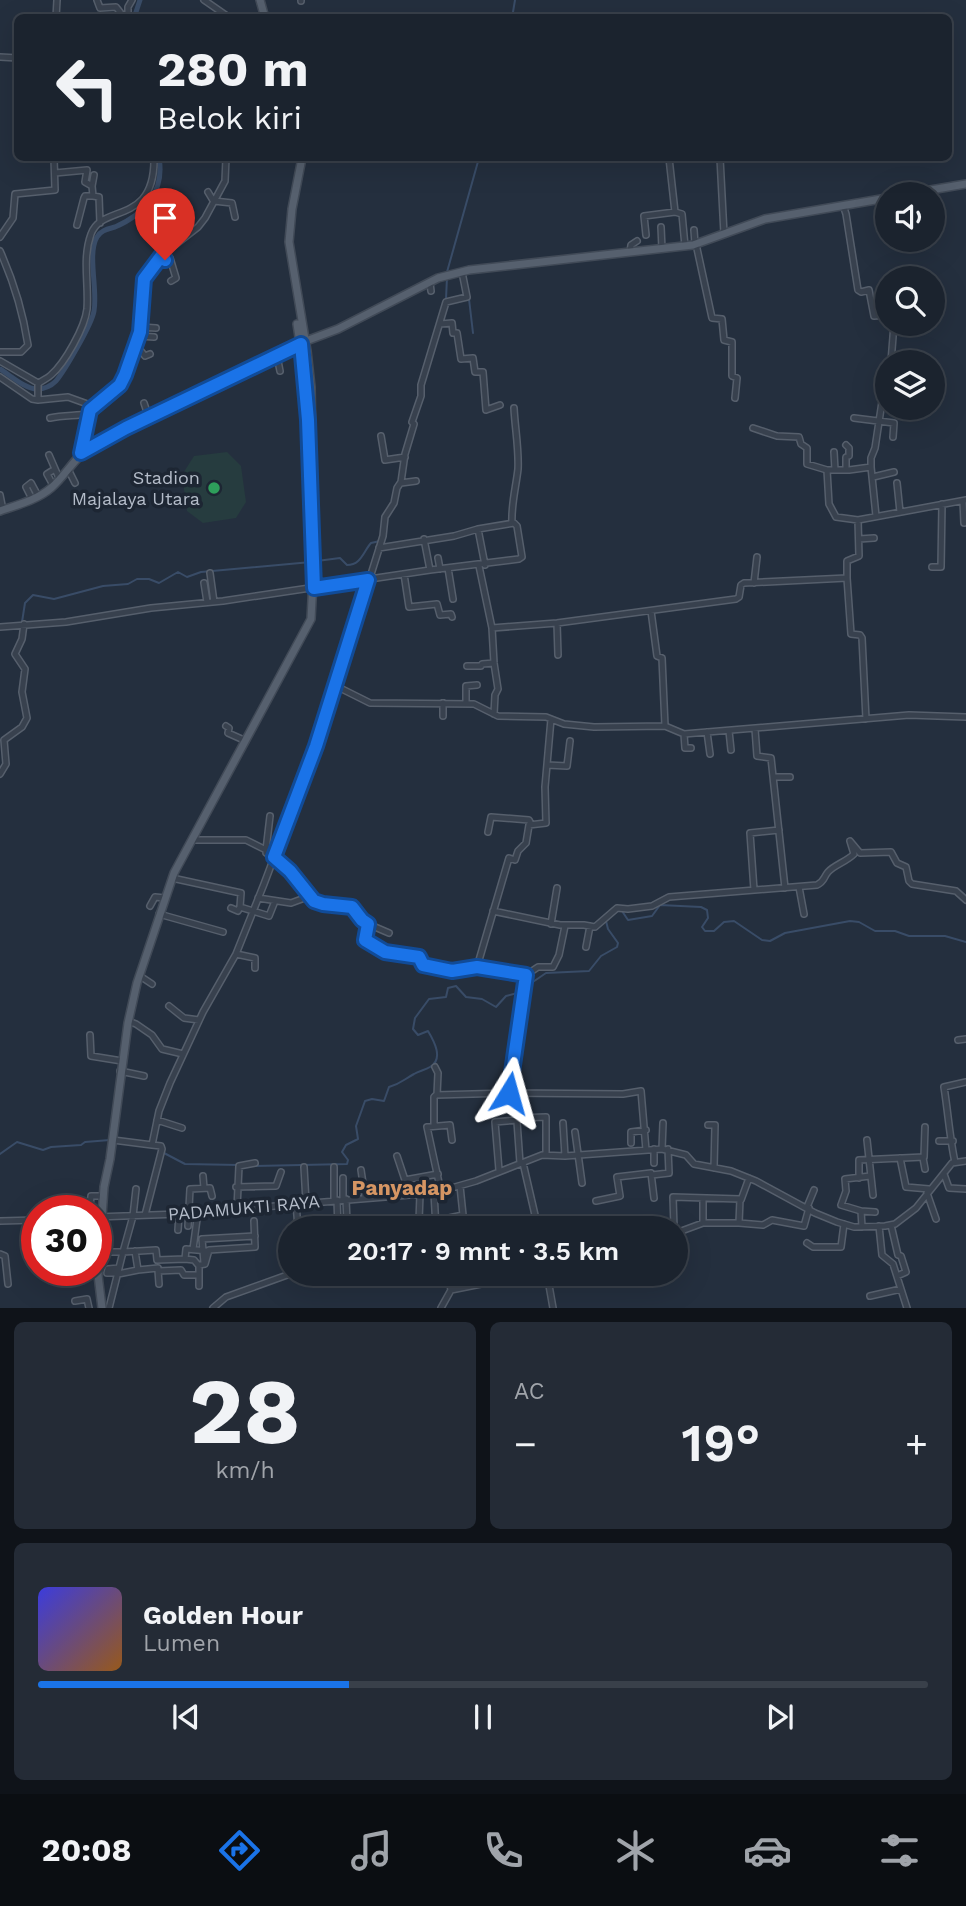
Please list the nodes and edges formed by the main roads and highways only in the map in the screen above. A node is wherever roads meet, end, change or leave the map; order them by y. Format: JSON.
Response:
{"nodes":[{"id":1,"x":302,"y":161,"type":"edge"},
{"id":2,"x":966,"y":184,"type":"edge"},
{"id":3,"x":945,"y":188,"type":"edge"},
{"id":4,"x":875,"y":200,"type":"edge"},
{"id":5,"x":303,"y":342,"type":"junction"},
{"id":6,"x":2,"y":510,"type":"edge"},
{"id":7,"x":104,"y":1195,"type":"edge"},
{"id":8,"x":99,"y":1286,"type":"edge"},
{"id":9,"x":101,"y":1307,"type":"edge"}],
"edges":[{"from":1,"to":5,"type":"main road"},
{"from":2,"to":3,"type":"main road"},
{"from":4,"to":5,"type":"main road"},
{"from":5,"to":6,"type":"main road"},
{"from":5,"to":7,"type":"main road"},
{"from":8,"to":9,"type":"main road"}]}
